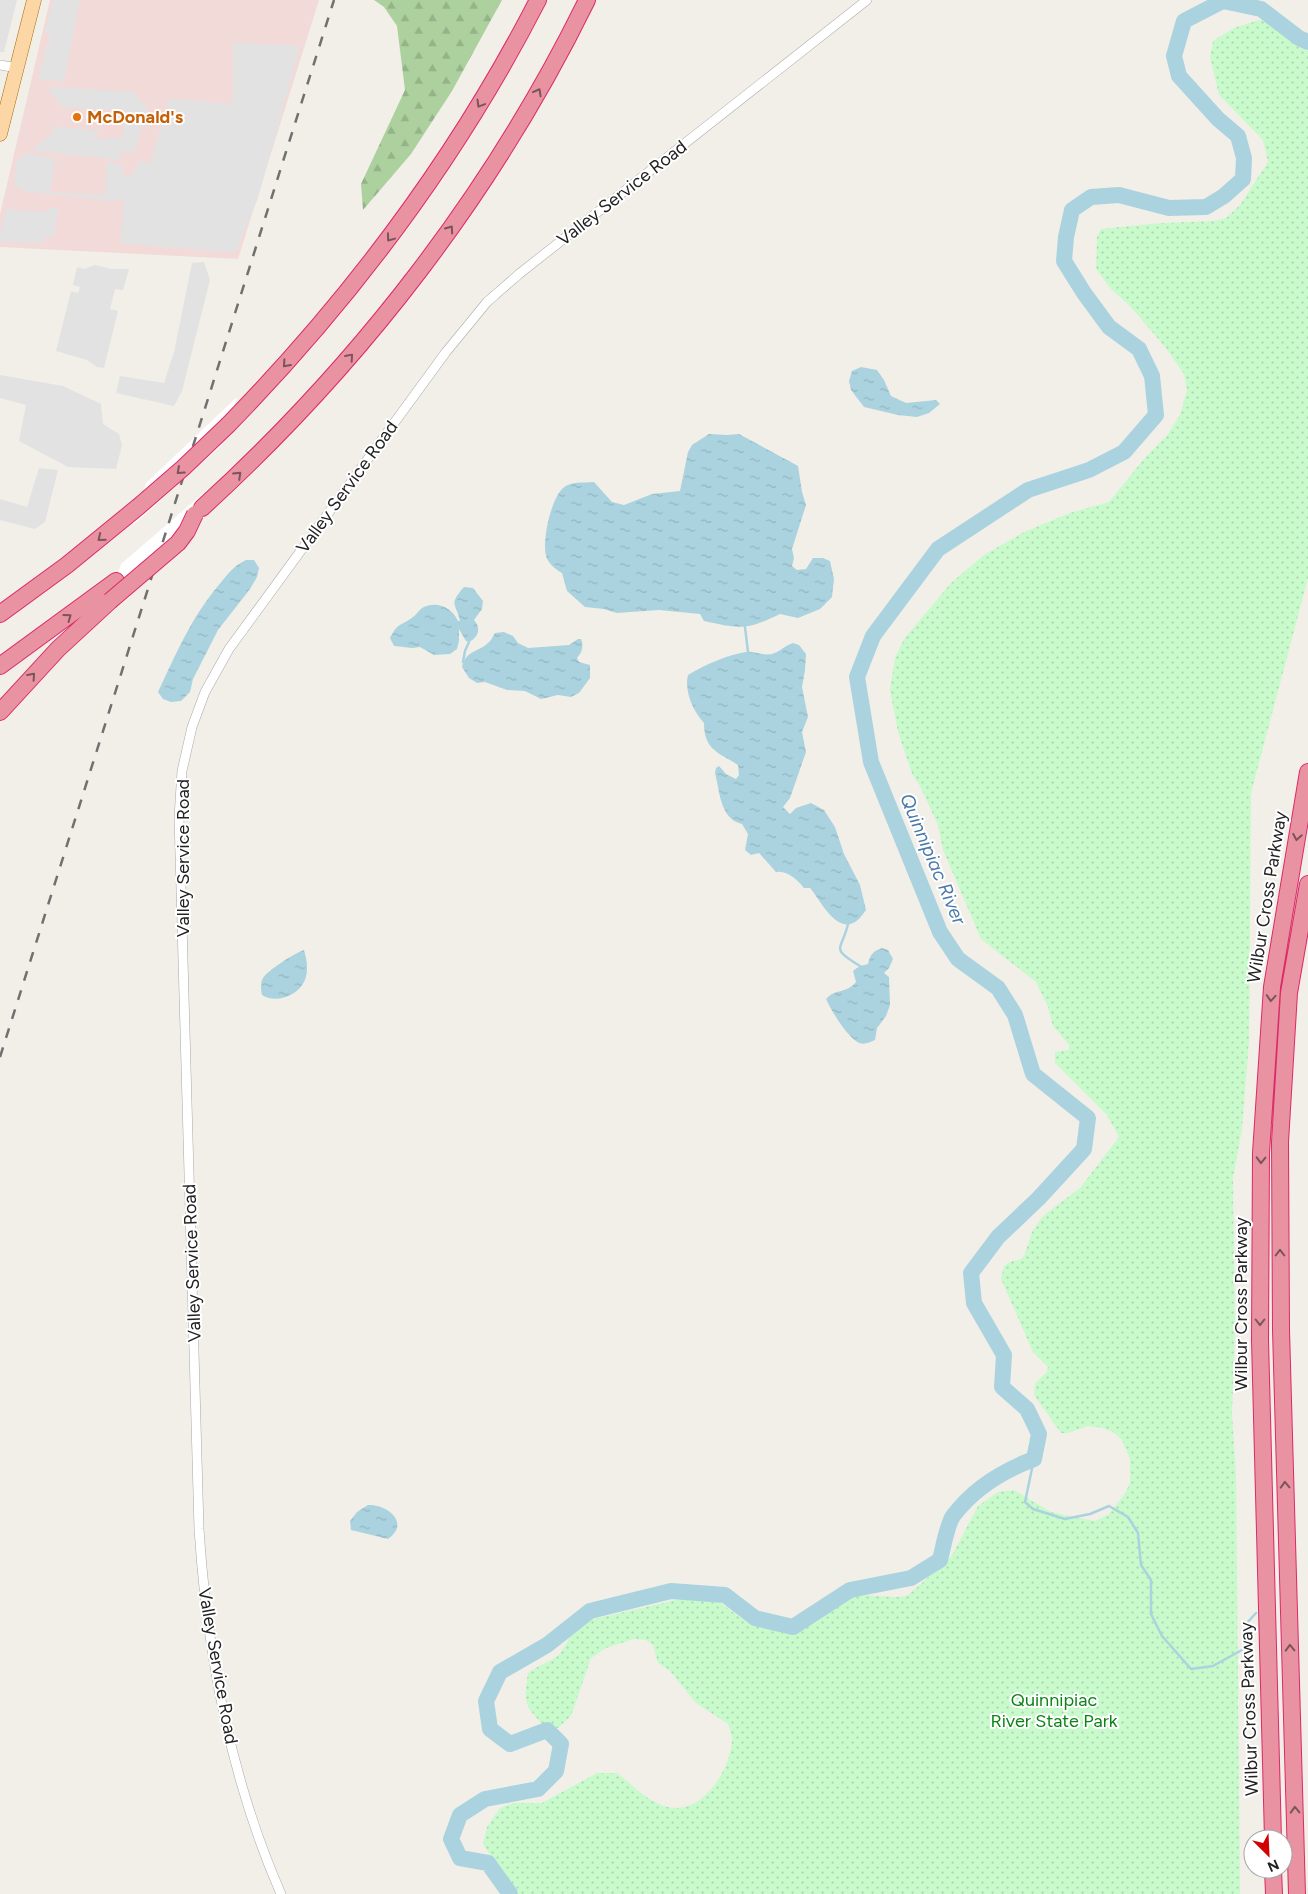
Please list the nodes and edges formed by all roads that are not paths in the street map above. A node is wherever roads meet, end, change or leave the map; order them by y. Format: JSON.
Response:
{"nodes":[{"id":1,"x":34,"y":0,"type":"edge"},
{"id":2,"x":538,"y":0,"type":"edge"},
{"id":3,"x":587,"y":0,"type":"edge"},
{"id":4,"x":867,"y":0,"type":"edge"},
{"id":5,"x":0,"y":65,"type":"edge"},
{"id":6,"x":16,"y":68,"type":"junction"},
{"id":7,"x":0,"y":134,"type":"edge"},
{"id":8,"x":199,"y":511,"type":"junction"},
{"id":9,"x":0,"y":614,"type":"edge"},
{"id":10,"x":0,"y":666,"type":"edge"},
{"id":11,"x":0,"y":712,"type":"edge"},
{"id":12,"x":1308,"y":772,"type":"edge"},
{"id":13,"x":1308,"y":884,"type":"edge"},
{"id":14,"x":1273,"y":1829,"type":"edge"},
{"id":15,"x":1274,"y":1879,"type":"edge"},
{"id":16,"x":281,"y":1894,"type":"edge"},
{"id":17,"x":1274,"y":1894,"type":"edge"},
{"id":18,"x":1297,"y":1894,"type":"edge"}],
"edges":[{"from":1,"to":6,"type":"main road"},
{"from":2,"to":9,"type":"highway","one_way":true,"bridge":true},
{"from":8,"to":3,"type":"highway","one_way":true},
{"from":4,"to":16,"type":"street","name":"Valley Service Road"},
{"from":5,"to":6,"type":"street"},
{"from":6,"to":7,"type":"main road"},
{"from":10,"to":8,"type":"highway","one_way":true},
{"from":11,"to":8,"type":"highway","one_way":true,"bridge":true},
{"from":12,"to":14,"type":"highway","name":"Wilbur Cross Parkway","one_way":true},
{"from":18,"to":13,"type":"highway","name":"Wilbur Cross Parkway","one_way":true},
{"from":15,"to":17,"type":"highway"}]}
